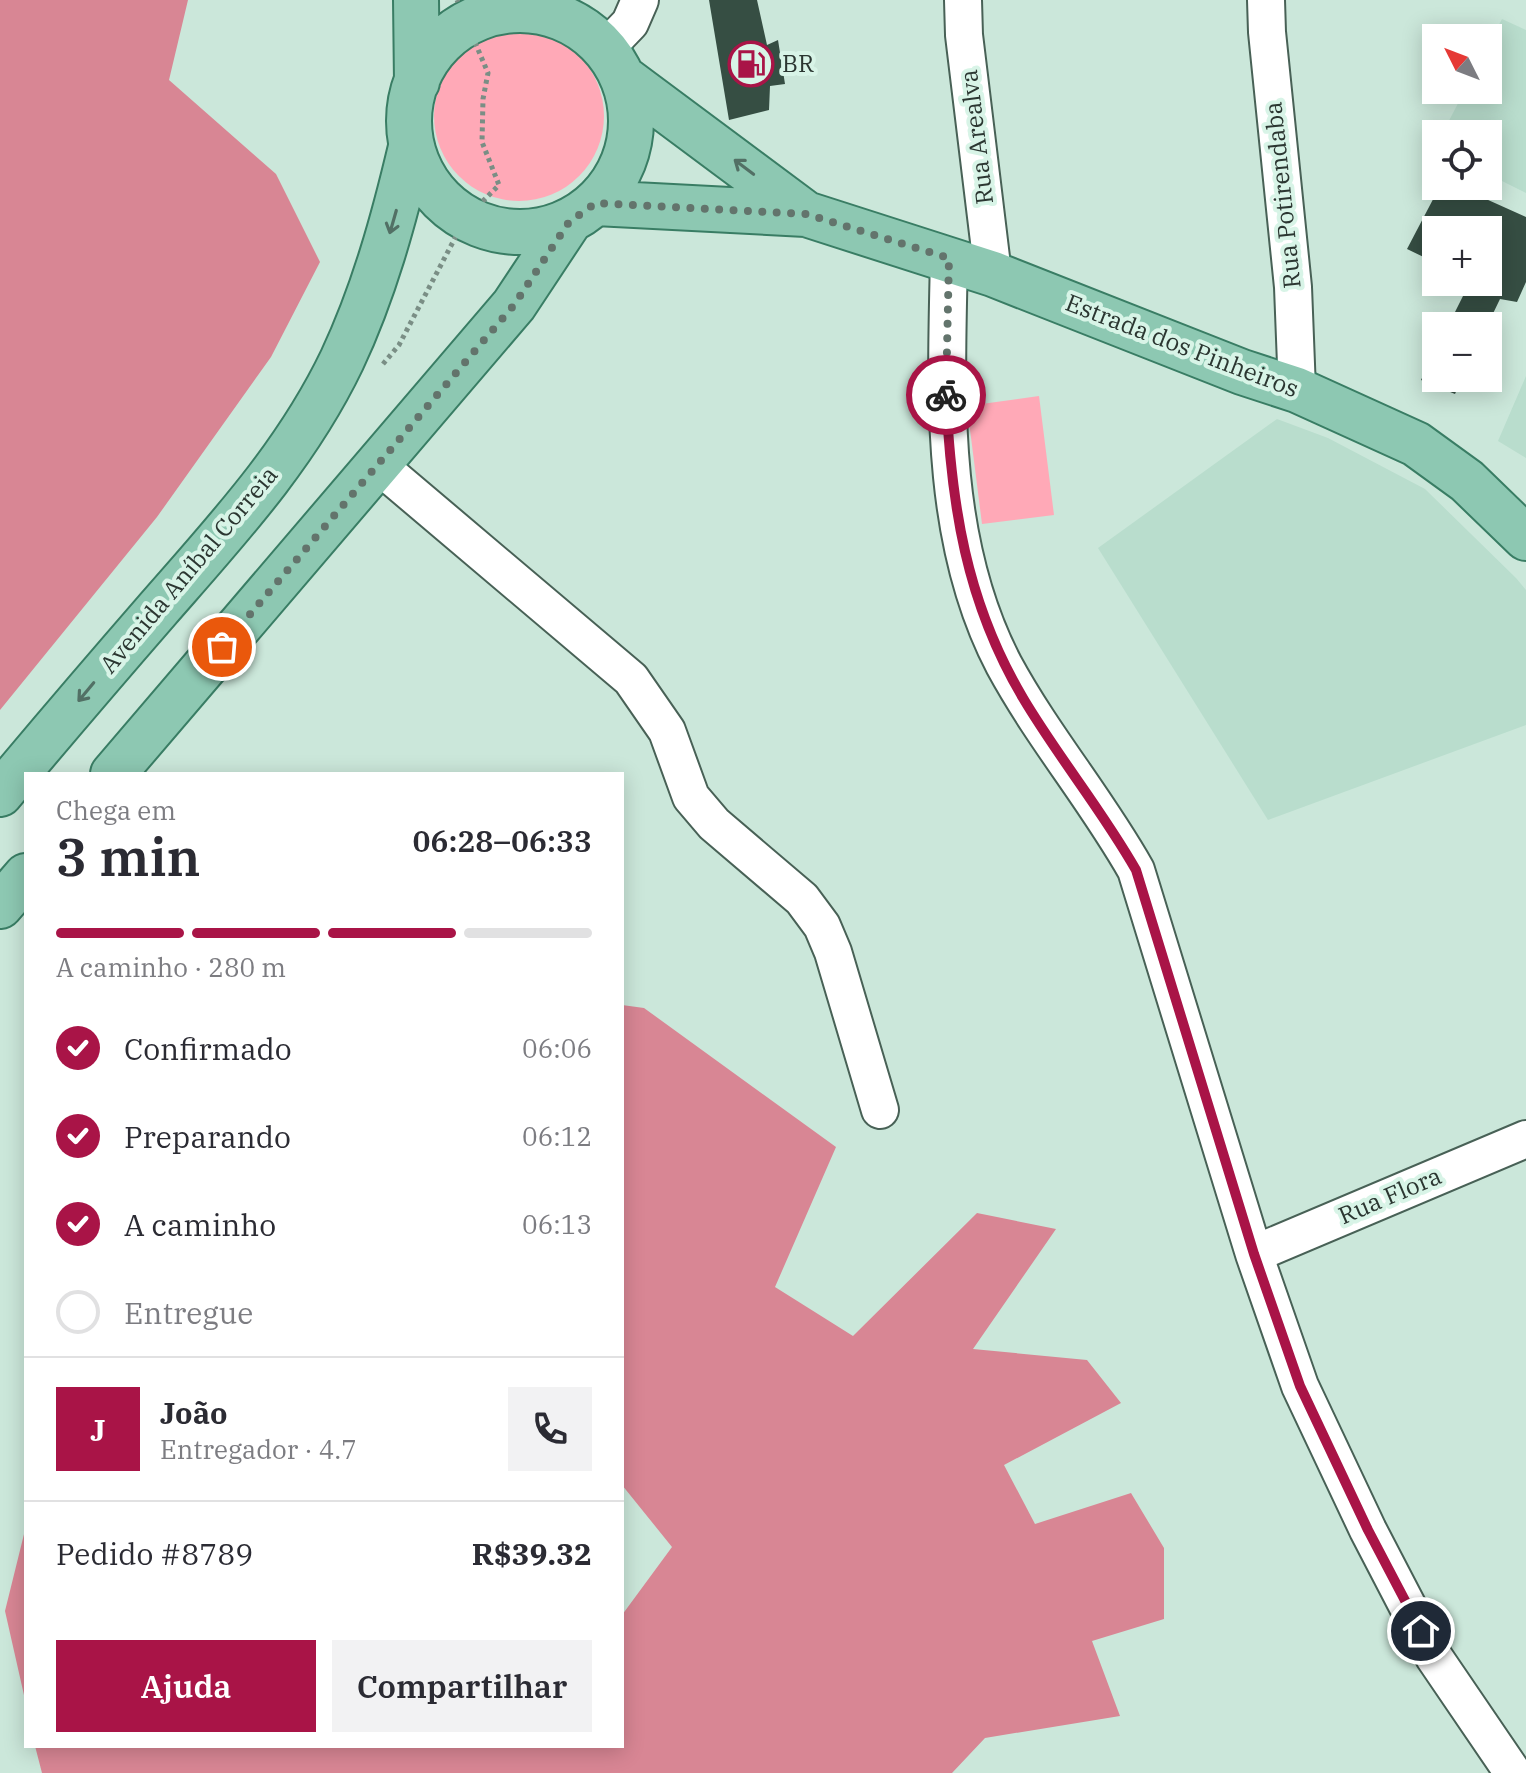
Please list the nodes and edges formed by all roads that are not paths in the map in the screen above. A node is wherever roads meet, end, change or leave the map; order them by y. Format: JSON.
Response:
{"nodes":[{"id":1,"x":416,"y":0,"type":"edge"},
{"id":2,"x":640,"y":0,"type":"edge"},
{"id":3,"x":963,"y":0,"type":"edge"},
{"id":4,"x":1266,"y":0,"type":"edge"},
{"id":5,"x":516,"y":5,"type":"edge"},
{"id":6,"x":614,"y":63,"type":"junction"},
{"id":7,"x":417,"y":82,"type":"junction"},
{"id":8,"x":411,"y":147,"type":"junction"},
{"id":9,"x":582,"y":212,"type":"junction"},
{"id":10,"x":806,"y":214,"type":"junction"},
{"id":11,"x":949,"y":258,"type":"junction"},
{"id":12,"x":993,"y":274,"type":"junction"},
{"id":13,"x":1297,"y":390,"type":"junction"},
{"id":14,"x":377,"y":464,"type":"junction"},
{"id":15,"x":1526,"y":538,"type":"edge"},
{"id":16,"x":115,"y":772,"type":"edge"},
{"id":17,"x":0,"y":794,"type":"edge"},
{"id":18,"x":24,"y":878,"type":"edge"},
{"id":19,"x":0,"y":906,"type":"edge"},
{"id":20,"x":880,"y":1110,"type":"dead end"},
{"id":21,"x":1526,"y":1139,"type":"edge"},
{"id":22,"x":1254,"y":1254,"type":"junction"},
{"id":23,"x":1513,"y":1773,"type":"edge"}],
"edges":[{"from":1,"to":7,"type":"main road"},
{"from":2,"to":6,"type":"street"},
{"from":3,"to":12,"type":"street","name":"Rua Arealva"},
{"from":4,"to":13,"type":"street","name":"Rua Potirendaba"},
{"from":5,"to":6,"type":"main road"},
{"from":5,"to":7,"type":"main road"},
{"from":6,"to":9,"type":"main road"},
{"from":10,"to":6,"type":"main road","name":"Estrada dos Pinheiros","one_way":true},
{"from":7,"to":8,"type":"main road"},
{"from":8,"to":9,"type":"main road"},
{"from":8,"to":17,"type":"main road","name":"Avenida Aníbal Correia","one_way":true},
{"from":9,"to":10,"type":"main road","name":"Estrada dos Pinheiros"},
{"from":9,"to":14,"type":"main road"},
{"from":10,"to":11,"type":"main road","name":"Estrada dos Pinheiros"},
{"from":11,"to":12,"type":"main road","name":"Estrada dos Pinheiros"},
{"from":11,"to":22,"type":"street"},
{"from":12,"to":13,"type":"main road","name":"Estrada dos Pinheiros"},
{"from":13,"to":15,"type":"main road","name":"Estrada dos Pinheiros"},
{"from":14,"to":16,"type":"main road"},
{"from":14,"to":20,"type":"street"},
{"from":18,"to":19,"type":"main road"},
{"from":21,"to":22,"type":"street","name":"Rua Flora"},
{"from":22,"to":23,"type":"street"}]}
